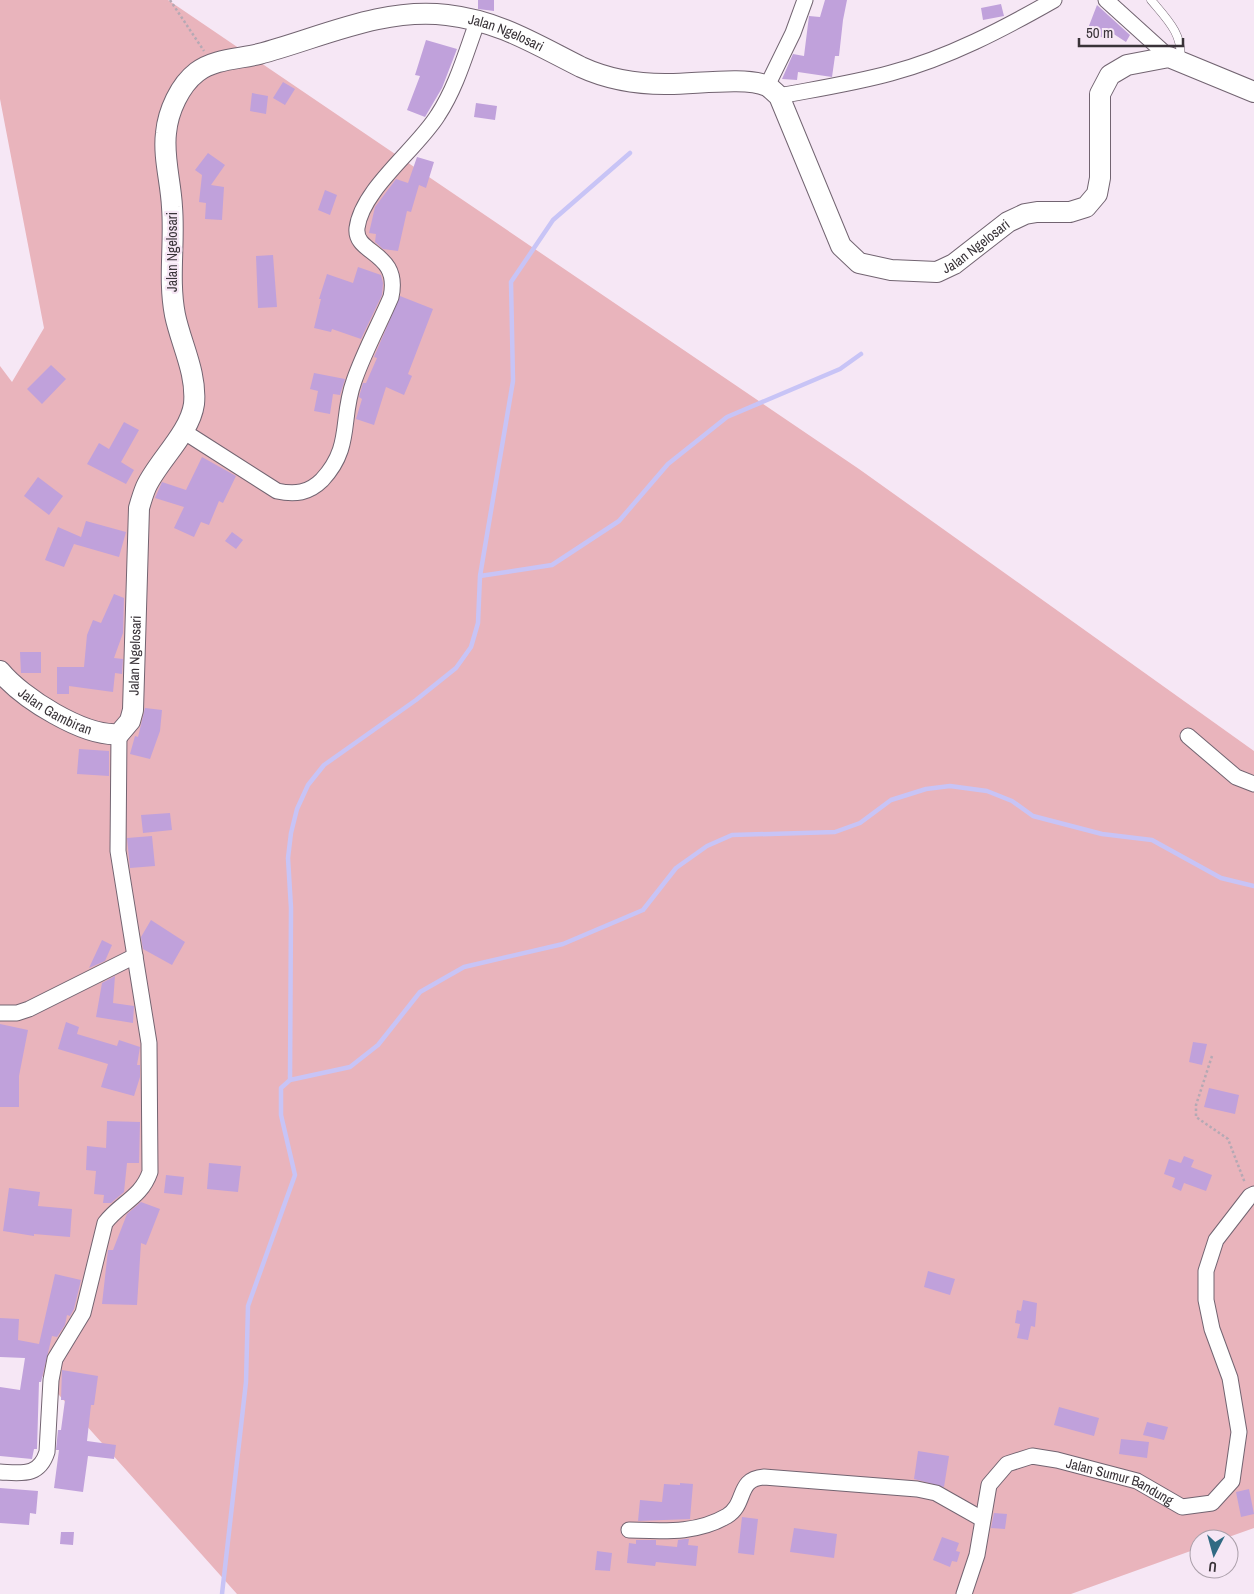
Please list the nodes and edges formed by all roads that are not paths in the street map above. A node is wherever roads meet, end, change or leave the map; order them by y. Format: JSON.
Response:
{"nodes":[{"id":1,"x":805,"y":0,"type":"edge"},
{"id":2,"x":1054,"y":0,"type":"edge"},
{"id":3,"x":1106,"y":0,"type":"edge"},
{"id":4,"x":1151,"y":0,"type":"edge"},
{"id":5,"x":478,"y":20,"type":"junction"},
{"id":6,"x":1175,"y":59,"type":"junction"},
{"id":7,"x":773,"y":91,"type":"junction"},
{"id":8,"x":1254,"y":92,"type":"edge"},
{"id":9,"x":183,"y":431,"type":"junction"},
{"id":10,"x":0,"y":671,"type":"edge"},
{"id":11,"x":119,"y":734,"type":"junction"},
{"id":12,"x":1188,"y":736,"type":"dead end"},
{"id":13,"x":1254,"y":784,"type":"edge"},
{"id":14,"x":135,"y":956,"type":"junction"},
{"id":15,"x":0,"y":1013,"type":"edge"},
{"id":16,"x":1252,"y":1195,"type":"edge"},
{"id":17,"x":0,"y":1472,"type":"edge"},
{"id":18,"x":982,"y":1519,"type":"junction"},
{"id":19,"x":629,"y":1530,"type":"dead end"},
{"id":20,"x":964,"y":1594,"type":"edge"}],
"edges":[{"from":1,"to":7,"type":"street"},
{"from":2,"to":7,"type":"street"},
{"from":3,"to":6,"type":"street"},
{"from":4,"to":6,"type":"lane"},
{"from":5,"to":7,"type":"street","name":"Jalan Ngelosari"},
{"from":5,"to":9,"type":"street","name":"Jalan Ngelosari"},
{"from":5,"to":9,"type":"street"},
{"from":6,"to":7,"type":"street","name":"Jalan Ngelosari"},
{"from":6,"to":8,"type":"street"},
{"from":9,"to":11,"type":"street","name":"Jalan Ngelosari"},
{"from":10,"to":11,"type":"street","name":"Jalan Gambiran"},
{"from":11,"to":14,"type":"street"},
{"from":12,"to":13,"type":"street"},
{"from":14,"to":15,"type":"street"},
{"from":14,"to":17,"type":"street"},
{"from":16,"to":18,"type":"street","name":"Jalan Sumur Bandung"},
{"from":18,"to":19,"type":"street"},
{"from":18,"to":20,"type":"street","name":"Jalan Sumur Bandung"}]}
